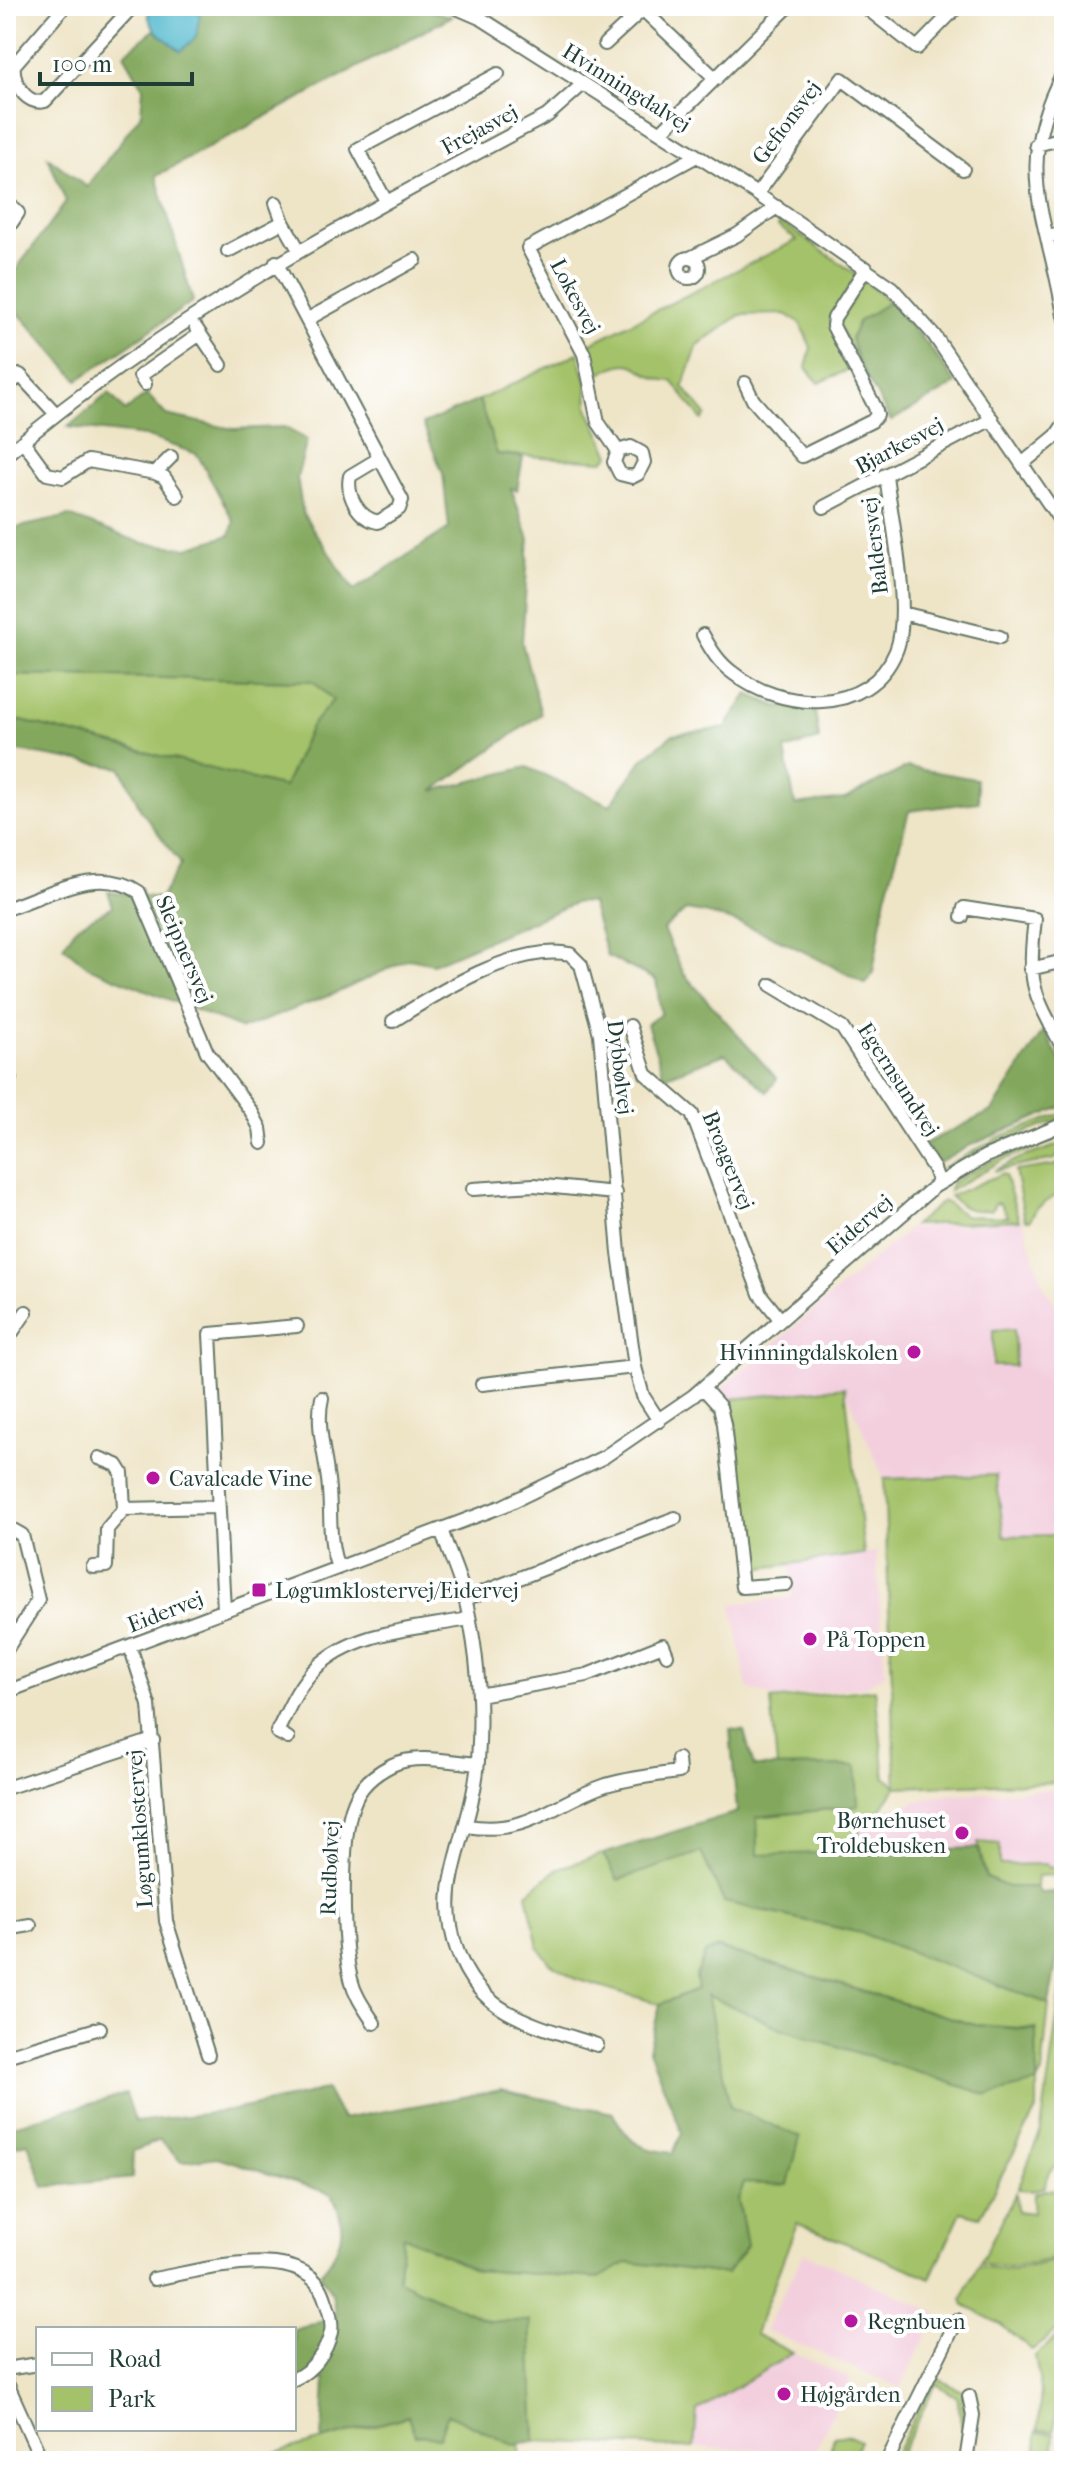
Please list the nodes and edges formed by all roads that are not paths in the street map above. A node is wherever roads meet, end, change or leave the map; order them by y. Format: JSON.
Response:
{"nodes":[{"id":1,"x":65,"y":6,"type":"edge"},
{"id":2,"x":133,"y":6,"type":"edge"},
{"id":3,"x":452,"y":6,"type":"edge"},
{"id":4,"x":490,"y":6,"type":"edge"},
{"id":5,"x":789,"y":6,"type":"edge"},
{"id":6,"x":864,"y":6,"type":"edge"},
{"id":7,"x":958,"y":6,"type":"edge"},
{"id":8,"x":641,"y":8,"type":"edge"},
{"id":9,"x":482,"y":19,"type":"junction"},
{"id":10,"x":605,"y":44,"type":"dead end"},
{"id":11,"x":1064,"y":71,"type":"edge"},
{"id":12,"x":498,"y":74,"type":"dead end"},
{"id":13,"x":716,"y":79,"type":"junction"},
{"id":14,"x":583,"y":84,"type":"junction"},
{"id":15,"x":661,"y":132,"type":"junction"},
{"id":16,"x":1064,"y":138,"type":"edge"},
{"id":17,"x":1036,"y":145,"type":"junction"},
{"id":18,"x":697,"y":156,"type":"junction"},
{"id":19,"x":963,"y":169,"type":"dead end"},
{"id":20,"x":757,"y":194,"type":"junction"},
{"id":21,"x":6,"y":201,"type":"edge"},
{"id":22,"x":386,"y":201,"type":"junction"},
{"id":23,"x":276,"y":203,"type":"dead end"},
{"id":24,"x":777,"y":207,"type":"junction"},
{"id":25,"x":283,"y":222,"type":"junction"},
{"id":26,"x":6,"y":231,"type":"edge"},
{"id":27,"x":1064,"y":233,"type":"edge"},
{"id":28,"x":1047,"y":237,"type":"junction"},
{"id":29,"x":299,"y":250,"type":"junction"},
{"id":30,"x":228,"y":251,"type":"dead end"},
{"id":31,"x":690,"y":258,"type":"dead end"},
{"id":32,"x":415,"y":260,"type":"dead end"},
{"id":33,"x":276,"y":262,"type":"junction"},
{"id":34,"x":866,"y":268,"type":"junction"},
{"id":35,"x":1063,"y":308,"type":"edge"},
{"id":36,"x":190,"y":319,"type":"junction"},
{"id":37,"x":308,"y":319,"type":"junction"},
{"id":38,"x":200,"y":334,"type":"junction"},
{"id":39,"x":221,"y":365,"type":"dead end"},
{"id":40,"x":745,"y":383,"type":"dead end"},
{"id":41,"x":145,"y":384,"type":"dead end"},
{"id":42,"x":6,"y":388,"type":"edge"},
{"id":43,"x":56,"y":414,"type":"junction"},
{"id":44,"x":992,"y":419,"type":"junction"},
{"id":45,"x":1064,"y":424,"type":"edge"},
{"id":46,"x":1060,"y":436,"type":"edge"},
{"id":47,"x":23,"y":441,"type":"junction"},
{"id":48,"x":618,"y":451,"type":"dead end"},
{"id":49,"x":6,"y":455,"type":"edge"},
{"id":50,"x":171,"y":457,"type":"dead end"},
{"id":51,"x":380,"y":458,"type":"junction"},
{"id":52,"x":1022,"y":464,"type":"junction"},
{"id":53,"x":155,"y":473,"type":"junction"},
{"id":54,"x":886,"y":475,"type":"junction"},
{"id":55,"x":177,"y":496,"type":"dead end"},
{"id":56,"x":824,"y":507,"type":"dead end"},
{"id":57,"x":1064,"y":526,"type":"edge"},
{"id":58,"x":902,"y":613,"type":"junction"},
{"id":59,"x":703,"y":635,"type":"dead end"},
{"id":60,"x":1000,"y":637,"type":"dead end"},
{"id":61,"x":6,"y":909,"type":"edge"},
{"id":62,"x":962,"y":917,"type":"dead end"},
{"id":63,"x":1064,"y":961,"type":"edge"},
{"id":64,"x":1030,"y":969,"type":"junction"},
{"id":65,"x":771,"y":985,"type":"dead end"},
{"id":66,"x":393,"y":1021,"type":"dead end"},
{"id":67,"x":630,"y":1026,"type":"dead end"},
{"id":68,"x":1064,"y":1050,"type":"edge"},
{"id":69,"x":1064,"y":1124,"type":"edge"},
{"id":70,"x":262,"y":1143,"type":"dead end"},
{"id":71,"x":939,"y":1183,"type":"junction"},
{"id":72,"x":473,"y":1189,"type":"dead end"},
{"id":73,"x":615,"y":1193,"type":"junction"},
{"id":74,"x":26,"y":1312,"type":"dead end"},
{"id":75,"x":780,"y":1319,"type":"junction"},
{"id":76,"x":297,"y":1326,"type":"dead end"},
{"id":77,"x":6,"y":1341,"type":"edge"},
{"id":78,"x":635,"y":1367,"type":"junction"},
{"id":79,"x":482,"y":1384,"type":"dead end"},
{"id":80,"x":703,"y":1388,"type":"junction"},
{"id":81,"x":322,"y":1398,"type":"dead end"},
{"id":82,"x":659,"y":1421,"type":"junction"},
{"id":83,"x":99,"y":1458,"type":"dead end"},
{"id":84,"x":217,"y":1507,"type":"junction"},
{"id":85,"x":124,"y":1509,"type":"junction"},
{"id":86,"x":675,"y":1518,"type":"dead end"},
{"id":87,"x":6,"y":1526,"type":"edge"},
{"id":88,"x":441,"y":1529,"type":"junction"},
{"id":89,"x":93,"y":1567,"type":"dead end"},
{"id":90,"x":338,"y":1568,"type":"junction"},
{"id":91,"x":786,"y":1584,"type":"dead end"},
{"id":92,"x":465,"y":1599,"type":"junction"},
{"id":93,"x":224,"y":1610,"type":"junction"},
{"id":94,"x":468,"y":1619,"type":"junction"},
{"id":95,"x":130,"y":1646,"type":"junction"},
{"id":96,"x":6,"y":1650,"type":"edge"},
{"id":97,"x":667,"y":1655,"type":"dead end"},
{"id":98,"x":6,"y":1692,"type":"edge"},
{"id":99,"x":479,"y":1695,"type":"junction"},
{"id":100,"x":288,"y":1738,"type":"dead end"},
{"id":101,"x":153,"y":1740,"type":"junction"},
{"id":102,"x":678,"y":1759,"type":"dead end"},
{"id":103,"x":478,"y":1764,"type":"junction"},
{"id":104,"x":6,"y":1788,"type":"edge"},
{"id":105,"x":467,"y":1826,"type":"junction"},
{"id":106,"x":30,"y":1925,"type":"dead end"},
{"id":107,"x":6,"y":1929,"type":"edge"},
{"id":108,"x":374,"y":2023,"type":"dead end"},
{"id":109,"x":100,"y":2028,"type":"dead end"},
{"id":110,"x":597,"y":2045,"type":"dead end"},
{"id":111,"x":208,"y":2055,"type":"dead end"},
{"id":112,"x":6,"y":2056,"type":"edge"},
{"id":113,"x":154,"y":2279,"type":"dead end"},
{"id":114,"x":957,"y":2320,"type":"dead end"},
{"id":115,"x":36,"y":2364,"type":"edge"},
{"id":116,"x":6,"y":2369,"type":"edge"},
{"id":117,"x":296,"y":2378,"type":"edge"},
{"id":118,"x":6,"y":2381,"type":"edge"},
{"id":119,"x":969,"y":2396,"type":"dead end"},
{"id":120,"x":42,"y":2461,"type":"edge"},
{"id":121,"x":887,"y":2461,"type":"edge"},
{"id":122,"x":966,"y":2461,"type":"edge"}],
"edges":[{"from":1,"to":2,"type":"street"},
{"from":3,"to":9,"type":"street","name":"Hvinningdalvej"},
{"from":4,"to":9,"type":"street"},
{"from":5,"to":13,"type":"street"},
{"from":6,"to":7,"type":"street"},
{"from":8,"to":10,"type":"street"},
{"from":8,"to":13,"type":"street"},
{"from":9,"to":14,"type":"street","name":"Hvinningdalvej"},
{"from":11,"to":17,"type":"street"},
{"from":12,"to":22,"type":"street","name":"Frejasvej"},
{"from":13,"to":15,"type":"street"},
{"from":14,"to":15,"type":"street","name":"Hvinningdalvej"},
{"from":14,"to":22,"type":"street","name":"Frejasvej"},
{"from":15,"to":18,"type":"street","name":"Hvinningdalvej"},
{"from":16,"to":17,"type":"street"},
{"from":17,"to":28,"type":"street"},
{"from":18,"to":20,"type":"street","name":"Hvinningdalvej"},
{"from":18,"to":48,"type":"street","name":"Lokesvej"},
{"from":19,"to":20,"type":"street","name":"Gefionsvej"},
{"from":20,"to":24,"type":"street","name":"Hvinningdalvej"},
{"from":21,"to":26,"type":"street"},
{"from":22,"to":29,"type":"street","name":"Frejasvej"},
{"from":23,"to":25,"type":"street"},
{"from":24,"to":31,"type":"street"},
{"from":24,"to":34,"type":"street","name":"Hvinningdalvej"},
{"from":25,"to":29,"type":"street"},
{"from":25,"to":30,"type":"street"},
{"from":27,"to":28,"type":"street"},
{"from":28,"to":35,"type":"street"},
{"from":29,"to":33,"type":"street","name":"Frejasvej"},
{"from":32,"to":37,"type":"street"},
{"from":33,"to":36,"type":"street","name":"Frejasvej"},
{"from":33,"to":37,"type":"street"},
{"from":34,"to":40,"type":"street"},
{"from":34,"to":44,"type":"street","name":"Hvinningdalvej"},
{"from":36,"to":38,"type":"street"},
{"from":36,"to":43,"type":"street","name":"Frejasvej"},
{"from":37,"to":51,"type":"street"},
{"from":38,"to":39,"type":"street"},
{"from":38,"to":41,"type":"street"},
{"from":42,"to":43,"type":"street"},
{"from":43,"to":47,"type":"street","name":"Frejasvej"},
{"from":44,"to":52,"type":"street","name":"Hvinningdalvej"},
{"from":44,"to":54,"type":"street","name":"Bjarkesvej"},
{"from":45,"to":46,"type":"street"},
{"from":46,"to":52,"type":"street"},
{"from":47,"to":49,"type":"street","name":"Frejasvej"},
{"from":47,"to":53,"type":"street"},
{"from":50,"to":53,"type":"street"},
{"from":51,"to":51,"type":"street"},
{"from":52,"to":57,"type":"street","name":"Hvinningdalvej"},
{"from":53,"to":55,"type":"street"},
{"from":54,"to":56,"type":"street","name":"Bjarkesvej"},
{"from":54,"to":58,"type":"street","name":"Baldersvej"},
{"from":58,"to":59,"type":"street","name":"Baldersvej"},
{"from":58,"to":60,"type":"street","name":"Baldersvej"},
{"from":61,"to":70,"type":"street","name":"Sleipnersvej"},
{"from":62,"to":64,"type":"street"},
{"from":63,"to":64,"type":"street"},
{"from":64,"to":68,"type":"street"},
{"from":65,"to":71,"type":"street","name":"Egernsundvej"},
{"from":66,"to":73,"type":"street","name":"Dybbølvej"},
{"from":67,"to":75,"type":"street","name":"Broagervej"},
{"from":69,"to":71,"type":"street","name":"Eidervej"},
{"from":71,"to":75,"type":"street","name":"Eidervej"},
{"from":72,"to":73,"type":"street"},
{"from":73,"to":78,"type":"street","name":"Dybbølvej"},
{"from":74,"to":77,"type":"street"},
{"from":75,"to":80,"type":"street","name":"Eidervej"},
{"from":76,"to":84,"type":"street"},
{"from":78,"to":79,"type":"street"},
{"from":78,"to":82,"type":"street","name":"Dybbølvej"},
{"from":80,"to":82,"type":"street","name":"Eidervej"},
{"from":80,"to":91,"type":"street"},
{"from":81,"to":90,"type":"street"},
{"from":82,"to":88,"type":"street","name":"Eidervej"},
{"from":83,"to":85,"type":"street"},
{"from":84,"to":85,"type":"street"},
{"from":84,"to":93,"type":"street"},
{"from":85,"to":89,"type":"street"},
{"from":86,"to":92,"type":"street"},
{"from":87,"to":96,"type":"street"},
{"from":88,"to":90,"type":"street","name":"Eidervej"},
{"from":88,"to":92,"type":"street"},
{"from":90,"to":93,"type":"street","name":"Eidervej"},
{"from":92,"to":94,"type":"street"},
{"from":93,"to":95,"type":"street","name":"Eidervej"},
{"from":94,"to":99,"type":"street"},
{"from":94,"to":100,"type":"street"},
{"from":95,"to":98,"type":"street","name":"Eidervej"},
{"from":95,"to":101,"type":"street","name":"Løgumklostervej"},
{"from":97,"to":99,"type":"street"},
{"from":99,"to":103,"type":"street"},
{"from":101,"to":104,"type":"street"},
{"from":101,"to":111,"type":"street","name":"Løgumklostervej"},
{"from":102,"to":105,"type":"street"},
{"from":103,"to":105,"type":"street"},
{"from":103,"to":108,"type":"street","name":"Rudbølvej"},
{"from":105,"to":110,"type":"street"},
{"from":106,"to":107,"type":"street"},
{"from":109,"to":112,"type":"street"},
{"from":113,"to":117,"type":"street"},
{"from":114,"to":121,"type":"street"},
{"from":115,"to":116,"type":"street"},
{"from":118,"to":120,"type":"street"},
{"from":119,"to":122,"type":"street"}]}
